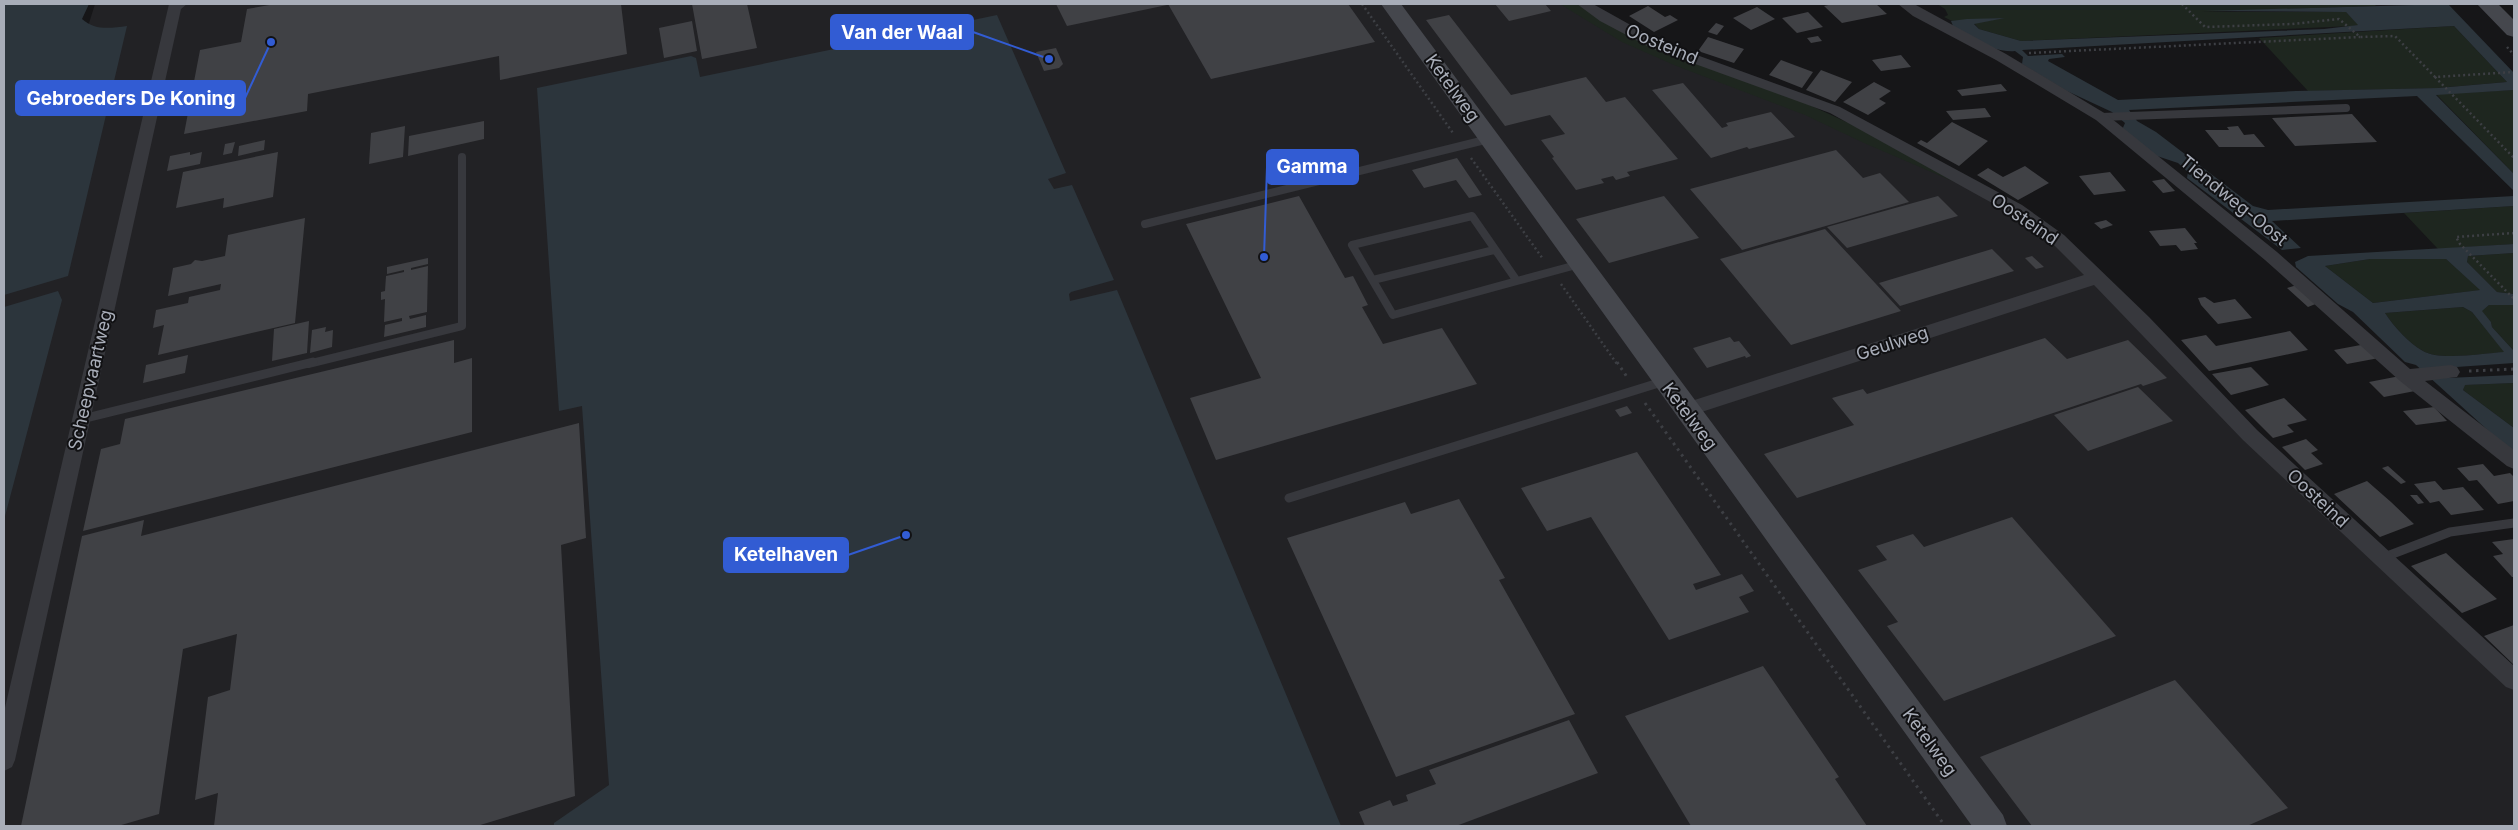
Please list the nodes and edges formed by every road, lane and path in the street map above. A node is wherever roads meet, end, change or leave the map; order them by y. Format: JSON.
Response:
{"nodes":[{"id":1,"x":180,"y":4,"type":"edge"},
{"id":2,"x":1362,"y":4,"type":"edge"},
{"id":3,"x":1391,"y":4,"type":"edge"},
{"id":4,"x":1584,"y":4,"type":"edge"},
{"id":5,"x":1905,"y":4,"type":"edge"},
{"id":6,"x":2182,"y":4,"type":"edge"},
{"id":7,"x":2487,"y":4,"type":"edge"},
{"id":8,"x":2514,"y":31,"type":"edge"},
{"id":9,"x":2360,"y":37,"type":"junction"},
{"id":10,"x":2026,"y":53,"type":"dead end"},
{"id":11,"x":2514,"y":72,"type":"edge"},
{"id":12,"x":2435,"y":77,"type":"junction"},
{"id":13,"x":2346,"y":108,"type":"dead end"},
{"id":14,"x":2104,"y":117,"type":"junction"},
{"id":15,"x":1489,"y":138,"type":"junction"},
{"id":16,"x":1461,"y":145,"type":"junction"},
{"id":17,"x":462,"y":157,"type":"dead end"},
{"id":18,"x":2514,"y":158,"type":"edge"},
{"id":19,"x":1144,"y":224,"type":"dead end"},
{"id":20,"x":2514,"y":233,"type":"edge"},
{"id":21,"x":1494,"y":250,"type":"junction"},
{"id":22,"x":1580,"y":264,"type":"junction"},
{"id":23,"x":1553,"y":272,"type":"junction"},
{"id":24,"x":2098,"y":278,"type":"junction"},
{"id":25,"x":1373,"y":280,"type":"junction"},
{"id":26,"x":1517,"y":282,"type":"junction"},
{"id":27,"x":2514,"y":299,"type":"edge"},
{"id":28,"x":2514,"y":369,"type":"edge"},
{"id":29,"x":2451,"y":372,"type":"joint"},
{"id":30,"x":2414,"y":375,"type":"junction"},
{"id":31,"x":1664,"y":381,"type":"junction"},
{"id":32,"x":1635,"y":390,"type":"junction"},
{"id":33,"x":1686,"y":410,"type":"junction"},
{"id":34,"x":82,"y":419,"type":"junction"},
{"id":35,"x":2514,"y":461,"type":"edge"},
{"id":36,"x":1289,"y":498,"type":"dead end"},
{"id":37,"x":2514,"y":523,"type":"edge"},
{"id":38,"x":2382,"y":558,"type":"junction"},
{"id":39,"x":2514,"y":680,"type":"edge"},
{"id":40,"x":4,"y":760,"type":"edge"},
{"id":41,"x":1946,"y":826,"type":"edge"},
{"id":42,"x":1991,"y":826,"type":"edge"}],
"edges":[{"from":1,"to":34,"type":"street","name":"Scheepvaartweg"},
{"from":2,"to":16,"type":"path","name":"Ketelweg"},
{"from":3,"to":15,"type":"street","name":"Ketelweg"},
{"from":4,"to":24,"type":"street","name":"Oosteind"},
{"from":5,"to":14,"type":"street","name":"Tiendweg-Oost"},
{"from":6,"to":9,"type":"path"},
{"from":7,"to":8,"type":"street"},
{"from":9,"to":10,"type":"path"},
{"from":9,"to":12,"type":"path"},
{"from":11,"to":12,"type":"path"},
{"from":12,"to":18,"type":"path"},
{"from":13,"to":14,"type":"lane"},
{"from":14,"to":30,"type":"street","name":"Tiendweg-Oost"},
{"from":15,"to":16,"type":"lane"},
{"from":15,"to":22,"type":"street","name":"Ketelweg"},
{"from":16,"to":19,"type":"lane"},
{"from":16,"to":23,"type":"path","name":"Ketelweg"},
{"from":17,"to":34,"type":"lane"},
{"from":20,"to":27,"type":"path"},
{"from":21,"to":25,"type":"lane"},
{"from":21,"to":25,"type":"lane"},
{"from":21,"to":26,"type":"lane"},
{"from":22,"to":23,"type":"lane"},
{"from":22,"to":31,"type":"street","name":"Ketelweg"},
{"from":23,"to":26,"type":"lane"},
{"from":23,"to":32,"type":"path","name":"Ketelweg"},
{"from":24,"to":33,"type":"street","name":"Geulweg"},
{"from":24,"to":38,"type":"street","name":"Oosteind"},
{"from":25,"to":26,"type":"lane"},
{"from":28,"to":29,"type":"path"},
{"from":29,"to":30,"type":"street"},
{"from":30,"to":35,"type":"street","name":"Tiendweg-Oost"},
{"from":31,"to":32,"type":"lane"},
{"from":31,"to":33,"type":"street","name":"Ketelweg"},
{"from":32,"to":36,"type":"lane"},
{"from":32,"to":41,"type":"path","name":"Ketelweg"},
{"from":33,"to":42,"type":"street","name":"Ketelweg"},
{"from":34,"to":40,"type":"street","name":"Scheepvaartweg"},
{"from":37,"to":38,"type":"lane"},
{"from":38,"to":39,"type":"street","name":"Oosteind"}]}
